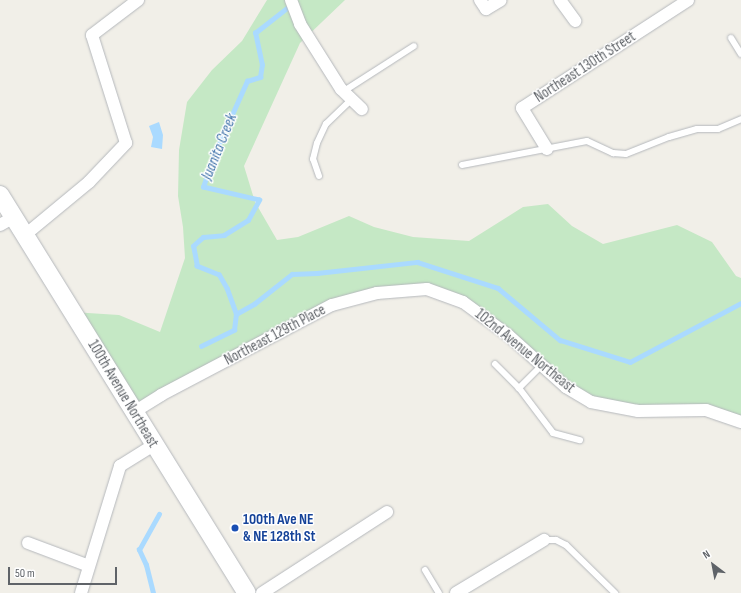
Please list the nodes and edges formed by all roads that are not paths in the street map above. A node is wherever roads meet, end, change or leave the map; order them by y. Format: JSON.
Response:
{"nodes":[{"id":1,"x":138,"y":0,"type":"edge"},
{"id":2,"x":291,"y":0,"type":"edge"},
{"id":3,"x":480,"y":0,"type":"edge"},
{"id":4,"x":501,"y":0,"type":"edge"},
{"id":5,"x":560,"y":0,"type":"edge"},
{"id":6,"x":688,"y":0,"type":"edge"},
{"id":7,"x":575,"y":22,"type":"dead end"},
{"id":8,"x":731,"y":38,"type":"dead end"},
{"id":9,"x":414,"y":46,"type":"dead end"},
{"id":10,"x":741,"y":54,"type":"edge"},
{"id":11,"x":348,"y":95,"type":"junction"},
{"id":12,"x":362,"y":108,"type":"dead end"},
{"id":13,"x":741,"y":119,"type":"edge"},
{"id":14,"x":547,"y":149,"type":"junction"},
{"id":15,"x":462,"y":165,"type":"dead end"},
{"id":16,"x":319,"y":176,"type":"dead end"},
{"id":17,"x":0,"y":195,"type":"edge"},
{"id":18,"x":7,"y":221,"type":"edge"},
{"id":19,"x":25,"y":235,"type":"junction"},
{"id":20,"x":427,"y":289,"type":"joint"},
{"id":21,"x":495,"y":364,"type":"dead end"},
{"id":22,"x":542,"y":365,"type":"junction"},
{"id":23,"x":519,"y":388,"type":"junction"},
{"id":24,"x":134,"y":412,"type":"junction"},
{"id":25,"x":741,"y":422,"type":"edge"},
{"id":26,"x":580,"y":440,"type":"dead end"},
{"id":27,"x":154,"y":445,"type":"junction"},
{"id":28,"x":387,"y":512,"type":"dead end"},
{"id":29,"x":544,"y":540,"type":"joint"},
{"id":30,"x":28,"y":543,"type":"dead end"},
{"id":31,"x":89,"y":566,"type":"junction"},
{"id":32,"x":425,"y":570,"type":"dead end"},
{"id":33,"x":81,"y":593,"type":"edge"},
{"id":34,"x":247,"y":593,"type":"edge"},
{"id":35,"x":262,"y":593,"type":"edge"},
{"id":36,"x":439,"y":593,"type":"edge"},
{"id":37,"x":456,"y":593,"type":"edge"},
{"id":38,"x":615,"y":593,"type":"edge"}],
"edges":[{"from":1,"to":19,"type":"street"},
{"from":2,"to":11,"type":"street"},
{"from":3,"to":4,"type":"street"},
{"from":5,"to":7,"type":"street"},
{"from":6,"to":14,"type":"street","name":"Northeast 130th Street"},
{"from":8,"to":10,"type":"lane"},
{"from":9,"to":11,"type":"lane"},
{"from":11,"to":12,"type":"street"},
{"from":11,"to":16,"type":"lane"},
{"from":13,"to":14,"type":"lane"},
{"from":14,"to":15,"type":"lane"},
{"from":17,"to":18,"type":"main road","name":"100th Avenue Northeast"},
{"from":18,"to":19,"type":"main road","name":"100th Avenue Northeast"},
{"from":19,"to":24,"type":"main road","name":"100th Avenue Northeast"},
{"from":20,"to":22,"type":"street","name":"102nd Avenue Northeast"},
{"from":20,"to":24,"type":"street","name":"Northeast 129th Place"},
{"from":21,"to":23,"type":"lane"},
{"from":22,"to":23,"type":"lane"},
{"from":22,"to":25,"type":"street","name":"102nd Avenue Northeast"},
{"from":23,"to":26,"type":"lane"},
{"from":24,"to":27,"type":"main road","name":"100th Avenue Northeast"},
{"from":27,"to":31,"type":"street"},
{"from":27,"to":34,"type":"main road","name":"100th Avenue Northeast"},
{"from":28,"to":35,"type":"street"},
{"from":29,"to":37,"type":"street"},
{"from":29,"to":38,"type":"lane"},
{"from":30,"to":31,"type":"street"},
{"from":31,"to":33,"type":"street"},
{"from":32,"to":36,"type":"lane"}]}
